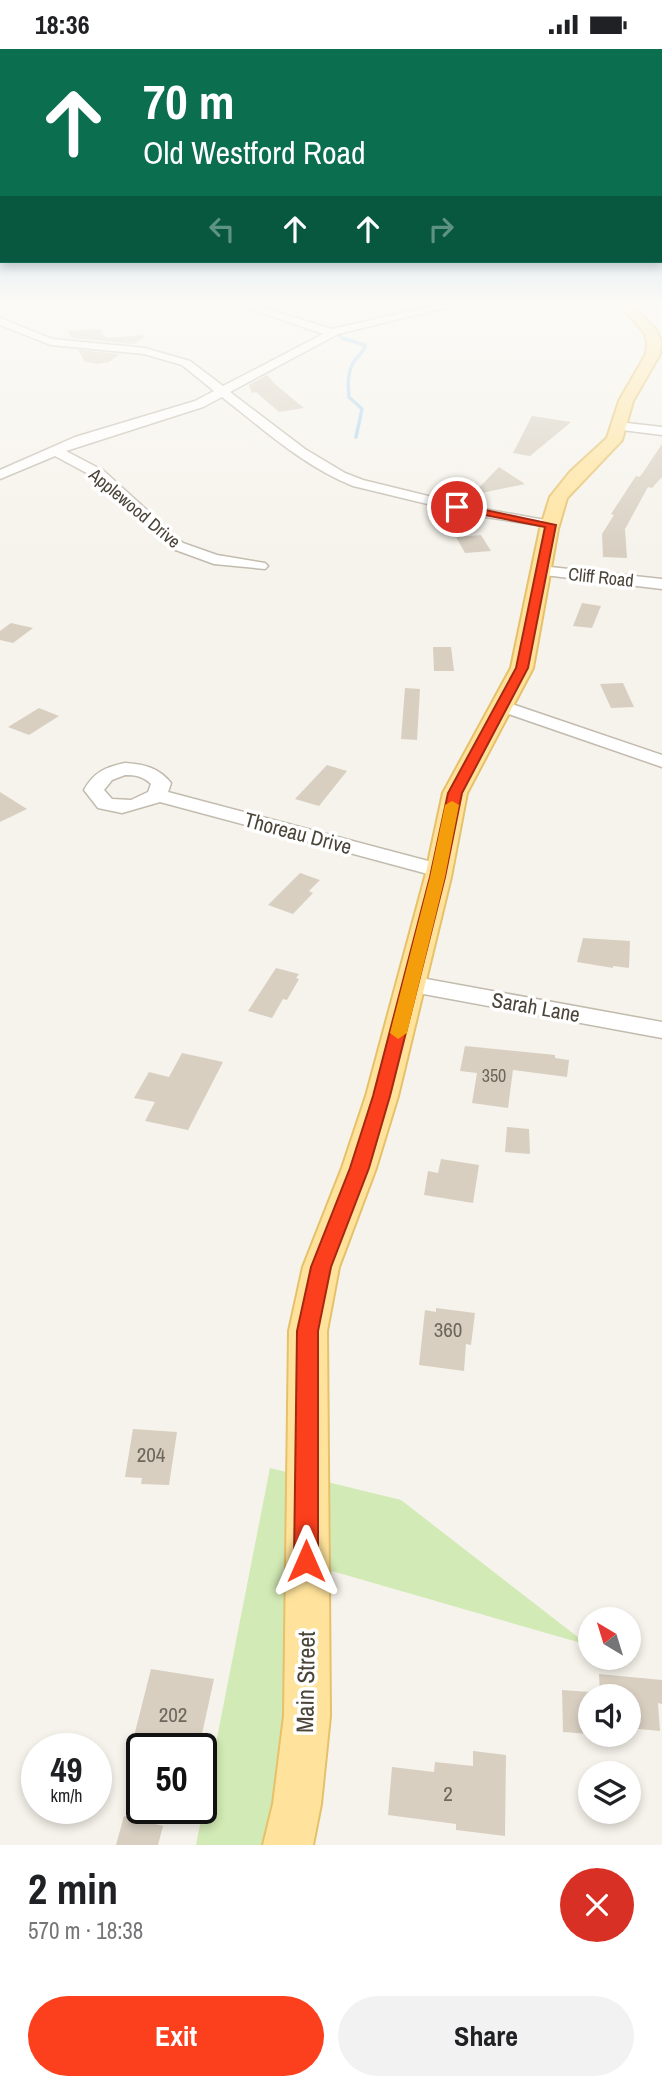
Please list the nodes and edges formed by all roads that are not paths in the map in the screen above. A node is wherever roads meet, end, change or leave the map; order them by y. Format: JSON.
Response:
{"nodes":[{"id":1,"x":220,"y":388,"type":"edge"},
{"id":2,"x":230,"y":388,"type":"edge"},
{"id":3,"x":633,"y":388,"type":"edge"},
{"id":4,"x":224,"y":391,"type":"junction"},
{"id":5,"x":618,"y":426,"type":"junction"},
{"id":6,"x":662,"y":431,"type":"edge"},
{"id":7,"x":55,"y":450,"type":"junction"},
{"id":8,"x":0,"y":475,"type":"edge"},
{"id":9,"x":551,"y":525,"type":"junction"},
{"id":10,"x":260,"y":566,"type":"dead end"},
{"id":11,"x":541,"y":571,"type":"junction"},
{"id":12,"x":662,"y":584,"type":"edge"},
{"id":13,"x":503,"y":706,"type":"junction"},
{"id":14,"x":662,"y":761,"type":"edge"},
{"id":15,"x":157,"y":795,"type":"dead end"},
{"id":16,"x":439,"y":871,"type":"junction"},
{"id":17,"x":411,"y":984,"type":"junction"},
{"id":18,"x":662,"y":1030,"type":"edge"},
{"id":19,"x":288,"y":1845,"type":"edge"}],
"edges":[{"from":1,"to":4,"type":"street"},
{"from":2,"to":4,"type":"street"},
{"from":3,"to":5,"type":"main road","name":"Main Street"},
{"from":4,"to":7,"type":"street"},
{"from":4,"to":9,"type":"street"},
{"from":5,"to":6,"type":"street"},
{"from":5,"to":9,"type":"main road","name":"Main Street"},
{"from":7,"to":8,"type":"street"},
{"from":7,"to":10,"type":"street","name":"Applewood Drive"},
{"from":9,"to":11,"type":"main road","name":"Main Street"},
{"from":11,"to":12,"type":"street","name":"Cliff Road"},
{"from":11,"to":13,"type":"main road","name":"Main Street"},
{"from":13,"to":14,"type":"street"},
{"from":13,"to":16,"type":"main road","name":"Main Street"},
{"from":15,"to":16,"type":"street","name":"Thoreau Drive"},
{"from":16,"to":17,"type":"main road","name":"Main Street"},
{"from":17,"to":18,"type":"street","name":"Sarah Lane"},
{"from":17,"to":19,"type":"main road","name":"Main Street"}]}
